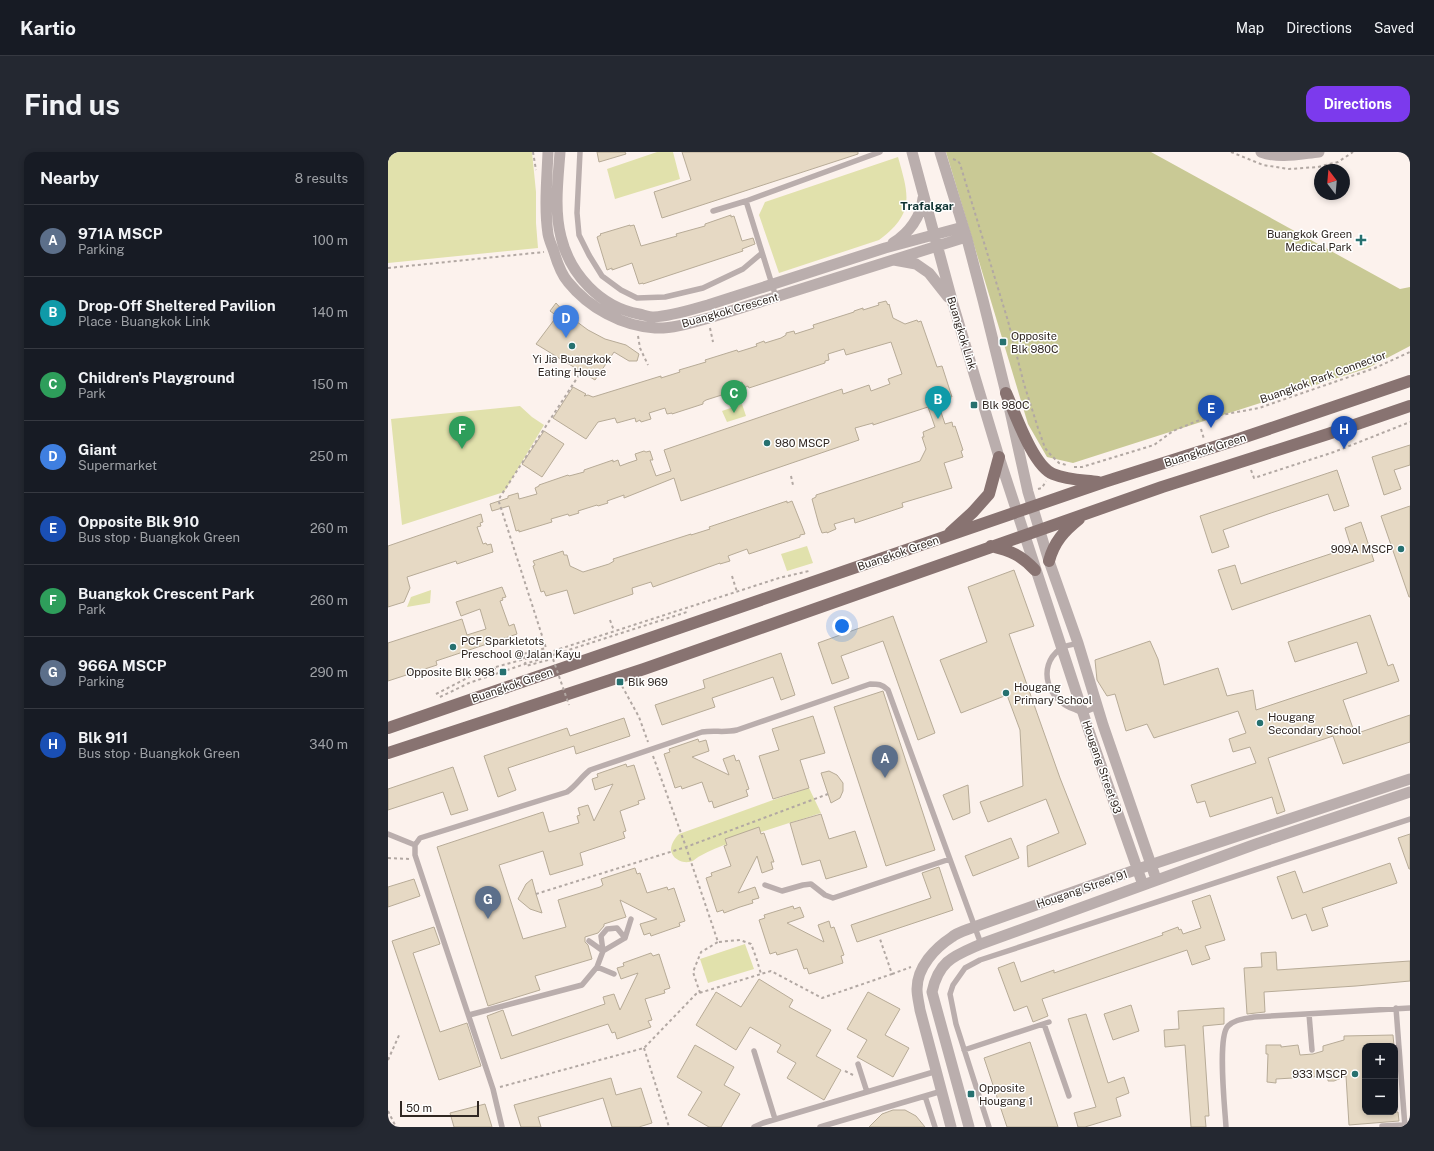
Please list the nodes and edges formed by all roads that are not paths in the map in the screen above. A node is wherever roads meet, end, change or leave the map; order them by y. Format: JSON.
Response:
{"nodes":[{"id":1,"x":548,"y":152,"type":"edge"},
{"id":2,"x":560,"y":152,"type":"edge"},
{"id":3,"x":580,"y":152,"type":"edge"},
{"id":4,"x":880,"y":152,"type":"edge"},
{"id":5,"x":912,"y":152,"type":"edge"},
{"id":6,"x":940,"y":152,"type":"edge"},
{"id":7,"x":1261,"y":152,"type":"edge"},
{"id":8,"x":1319,"y":152,"type":"edge"},
{"id":9,"x":923,"y":193,"type":"junction"},
{"id":10,"x":746,"y":201,"type":"junction"},
{"id":11,"x":713,"y":211,"type":"dead end"},
{"id":12,"x":964,"y":232,"type":"junction"},
{"id":13,"x":936,"y":240,"type":"junction"},
{"id":14,"x":885,"y":248,"type":"junction"},
{"id":15,"x":762,"y":253,"type":"junction"},
{"id":16,"x":892,"y":259,"type":"junction"},
{"id":17,"x":836,"y":264,"type":"junction"},
{"id":18,"x":840,"y":276,"type":"junction"},
{"id":19,"x":772,"y":285,"type":"junction"},
{"id":20,"x":776,"y":297,"type":"junction"},
{"id":21,"x":953,"y":304,"type":"junction"},
{"id":22,"x":1410,"y":381,"type":"edge"},
{"id":23,"x":1006,"y":393,"type":"junction"},
{"id":24,"x":1410,"y":406,"type":"edge"},
{"id":25,"x":999,"y":457,"type":"junction"},
{"id":26,"x":1104,"y":482,"type":"junction"},
{"id":27,"x":1032,"y":507,"type":"junction"},
{"id":28,"x":1017,"y":512,"type":"junction"},
{"id":29,"x":1085,"y":514,"type":"junction"},
{"id":30,"x":1039,"y":530,"type":"junction"},
{"id":31,"x":1024,"y":535,"type":"junction"},
{"id":32,"x":944,"y":537,"type":"junction"},
{"id":33,"x":991,"y":546,"type":"junction"},
{"id":34,"x":1049,"y":561,"type":"junction"},
{"id":35,"x":1035,"y":570,"type":"junction"},
{"id":36,"x":1078,"y":643,"type":"junction"},
{"id":37,"x":1061,"y":648,"type":"junction"},
{"id":38,"x":1097,"y":707,"type":"junction"},
{"id":39,"x":1083,"y":712,"type":"junction"},
{"id":40,"x":388,"y":728,"type":"edge"},
{"id":41,"x":388,"y":753,"type":"edge"},
{"id":42,"x":1116,"y":761,"type":"junction"},
{"id":43,"x":1102,"y":766,"type":"junction"},
{"id":44,"x":1410,"y":779,"type":"edge"},
{"id":45,"x":1410,"y":792,"type":"edge"},
{"id":46,"x":1410,"y":819,"type":"edge"},
{"id":47,"x":388,"y":834,"type":"edge"},
{"id":48,"x":414,"y":845,"type":"junction"},
{"id":49,"x":950,"y":859,"type":"junction"},
{"id":50,"x":1152,"y":865,"type":"junction"},
{"id":51,"x":1138,"y":870,"type":"junction"},
{"id":52,"x":1156,"y":879,"type":"junction"},
{"id":53,"x":765,"y":885,"type":"dead end"},
{"id":54,"x":1143,"y":885,"type":"junction"},
{"id":55,"x":1066,"y":895,"type":"junction"},
{"id":56,"x":1072,"y":911,"type":"junction"},
{"id":57,"x":631,"y":919,"type":"dead end"},
{"id":58,"x":974,"y":927,"type":"junction"},
{"id":59,"x":625,"y":938,"type":"junction"},
{"id":60,"x":589,"y":941,"type":"dead end"},
{"id":61,"x":981,"y":944,"type":"junction"},
{"id":62,"x":603,"y":951,"type":"junction"},
{"id":63,"x":597,"y":967,"type":"junction"},
{"id":64,"x":614,"y":974,"type":"dead end"},
{"id":65,"x":1396,"y":1008,"type":"junction"},
{"id":66,"x":1410,"y":1008,"type":"edge"},
{"id":67,"x":1309,"y":1014,"type":"junction"},
{"id":68,"x":469,"y":1015,"type":"junction"},
{"id":69,"x":964,"y":1050,"type":"junction"},
{"id":70,"x":1312,"y":1050,"type":"dead end"},
{"id":71,"x":754,"y":1051,"type":"dead end"},
{"id":72,"x":858,"y":1064,"type":"dead end"},
{"id":73,"x":937,"y":1071,"type":"junction"},
{"id":74,"x":942,"y":1091,"type":"junction"},
{"id":75,"x":867,"y":1092,"type":"junction"},
{"id":76,"x":925,"y":1096,"type":"junction"},
{"id":77,"x":1069,"y":1096,"type":"dead end"},
{"id":78,"x":775,"y":1120,"type":"junction"},
{"id":79,"x":1382,"y":1126,"type":"dead end"},
{"id":80,"x":1404,"y":1126,"type":"edge"},
{"id":81,"x":502,"y":1127,"type":"edge"},
{"id":82,"x":754,"y":1127,"type":"edge"},
{"id":83,"x":820,"y":1127,"type":"edge"},
{"id":84,"x":935,"y":1127,"type":"edge"},
{"id":85,"x":951,"y":1127,"type":"edge"},
{"id":86,"x":969,"y":1127,"type":"edge"},
{"id":87,"x":989,"y":1127,"type":"edge"},
{"id":88,"x":1226,"y":1127,"type":"edge"}],
"edges":[{"from":1,"to":20,"type":"street","name":"Buangkok Crescent"},
{"from":2,"to":19,"type":"street","name":"Buangkok Crescent"},
{"from":3,"to":15,"type":"lane"},
{"from":4,"to":10,"type":"lane"},
{"from":5,"to":9,"type":"street","name":"Buangkok Link"},
{"from":6,"to":12,"type":"street"},
{"from":7,"to":8,"type":"street"},
{"from":9,"to":13,"type":"street","name":"Buangkok Link"},
{"from":9,"to":14,"type":"street","name":"Buangkok Crescent"},
{"from":10,"to":11,"type":"lane"},
{"from":10,"to":15,"type":"lane"},
{"from":12,"to":13,"type":"street","name":"Buangkok Crescent"},
{"from":12,"to":23,"type":"street"},
{"from":13,"to":14,"type":"street","name":"Buangkok Crescent"},
{"from":13,"to":16,"type":"street","name":"Buangkok Crescent"},
{"from":13,"to":21,"type":"street","name":"Buangkok Link"},
{"from":14,"to":17,"type":"street","name":"Buangkok Crescent"},
{"from":15,"to":19,"type":"lane"},
{"from":16,"to":18,"type":"street","name":"Buangkok Crescent"},
{"from":16,"to":21,"type":"street","name":"Buangkok Crescent"},
{"from":17,"to":18,"type":"lane"},
{"from":17,"to":19,"type":"street","name":"Buangkok Crescent"},
{"from":18,"to":20,"type":"street","name":"Buangkok Crescent"},
{"from":19,"to":20,"type":"lane"},
{"from":21,"to":25,"type":"street","name":"Buangkok Link"},
{"from":22,"to":26,"type":"main road","name":"Buangkok Green"},
{"from":23,"to":26,"type":"main road"},
{"from":23,"to":27,"type":"street"},
{"from":24,"to":29,"type":"main road","name":"Buangkok Green"},
{"from":25,"to":28,"type":"street","name":"Buangkok Link"},
{"from":25,"to":32,"type":"main road"},
{"from":26,"to":27,"type":"main road","name":"Buangkok Green"},
{"from":27,"to":28,"type":"main road","name":"Buangkok Green"},
{"from":27,"to":30,"type":"street","name":"Hougang Street 93"},
{"from":28,"to":31,"type":"street","name":"Hougang Street 93"},
{"from":28,"to":32,"type":"main road","name":"Buangkok Green"},
{"from":29,"to":30,"type":"main road","name":"Buangkok Green"},
{"from":29,"to":34,"type":"main road"},
{"from":30,"to":31,"type":"main road","name":"Buangkok Green"},
{"from":30,"to":34,"type":"street","name":"Hougang Street 93"},
{"from":31,"to":33,"type":"main road","name":"Buangkok Green"},
{"from":31,"to":35,"type":"street","name":"Hougang Street 93"},
{"from":32,"to":40,"type":"main road","name":"Buangkok Green"},
{"from":33,"to":35,"type":"main road"},
{"from":33,"to":41,"type":"main road","name":"Buangkok Green"},
{"from":34,"to":36,"type":"street","name":"Hougang Street 93"},
{"from":35,"to":37,"type":"street","name":"Hougang Street 93"},
{"from":36,"to":37,"type":"lane"},
{"from":36,"to":38,"type":"street","name":"Hougang Street 93"},
{"from":37,"to":39,"type":"street","name":"Hougang Street 93"},
{"from":37,"to":39,"type":"lane"},
{"from":38,"to":39,"type":"lane"},
{"from":38,"to":42,"type":"street","name":"Hougang Street 93"},
{"from":39,"to":43,"type":"street","name":"Hougang Street 93"},
{"from":42,"to":43,"type":"lane"},
{"from":42,"to":50,"type":"street","name":"Hougang Street 93"},
{"from":43,"to":51,"type":"street","name":"Hougang Street 93"},
{"from":44,"to":50,"type":"street","name":"Hougang Street 91"},
{"from":45,"to":52,"type":"street","name":"Hougang Street 91"},
{"from":46,"to":69,"type":"lane"},
{"from":47,"to":48,"type":"lane"},
{"from":48,"to":49,"type":"lane"},
{"from":48,"to":68,"type":"lane"},
{"from":49,"to":53,"type":"lane"},
{"from":49,"to":58,"type":"lane"},
{"from":50,"to":51,"type":"street","name":"Hougang Street 91"},
{"from":50,"to":52,"type":"street","name":"Hougang Street 93"},
{"from":51,"to":54,"type":"street","name":"Hougang Street 93"},
{"from":51,"to":55,"type":"street","name":"Hougang Street 91"},
{"from":52,"to":54,"type":"street","name":"Hougang Street 91"},
{"from":54,"to":56,"type":"street","name":"Hougang Street 91"},
{"from":55,"to":56,"type":"street"},
{"from":55,"to":58,"type":"street","name":"Hougang Street 91"},
{"from":56,"to":61,"type":"street","name":"Hougang Street 91"},
{"from":57,"to":59,"type":"lane"},
{"from":58,"to":61,"type":"lane"},
{"from":58,"to":73,"type":"street","name":"Hougang Street 91"},
{"from":59,"to":62,"type":"lane"},
{"from":59,"to":62,"type":"lane"},
{"from":60,"to":62,"type":"lane"},
{"from":61,"to":86,"type":"street","name":"Hougang Street 91"},
{"from":62,"to":63,"type":"lane"},
{"from":63,"to":64,"type":"lane"},
{"from":63,"to":68,"type":"lane"},
{"from":65,"to":66,"type":"lane"},
{"from":65,"to":67,"type":"lane"},
{"from":65,"to":80,"type":"lane"},
{"from":67,"to":70,"type":"lane"},
{"from":67,"to":88,"type":"lane"},
{"from":68,"to":81,"type":"lane"},
{"from":69,"to":77,"type":"lane"},
{"from":69,"to":87,"type":"lane"},
{"from":71,"to":78,"type":"lane"},
{"from":72,"to":75,"type":"lane"},
{"from":73,"to":74,"type":"street","name":"Hougang Street 91"},
{"from":73,"to":75,"type":"lane"},
{"from":74,"to":76,"type":"lane"},
{"from":74,"to":85,"type":"street","name":"Hougang Street 91"},
{"from":75,"to":78,"type":"lane"},
{"from":76,"to":83,"type":"lane"},
{"from":76,"to":84,"type":"lane"},
{"from":78,"to":82,"type":"lane"},
{"from":79,"to":80,"type":"lane"}]}
